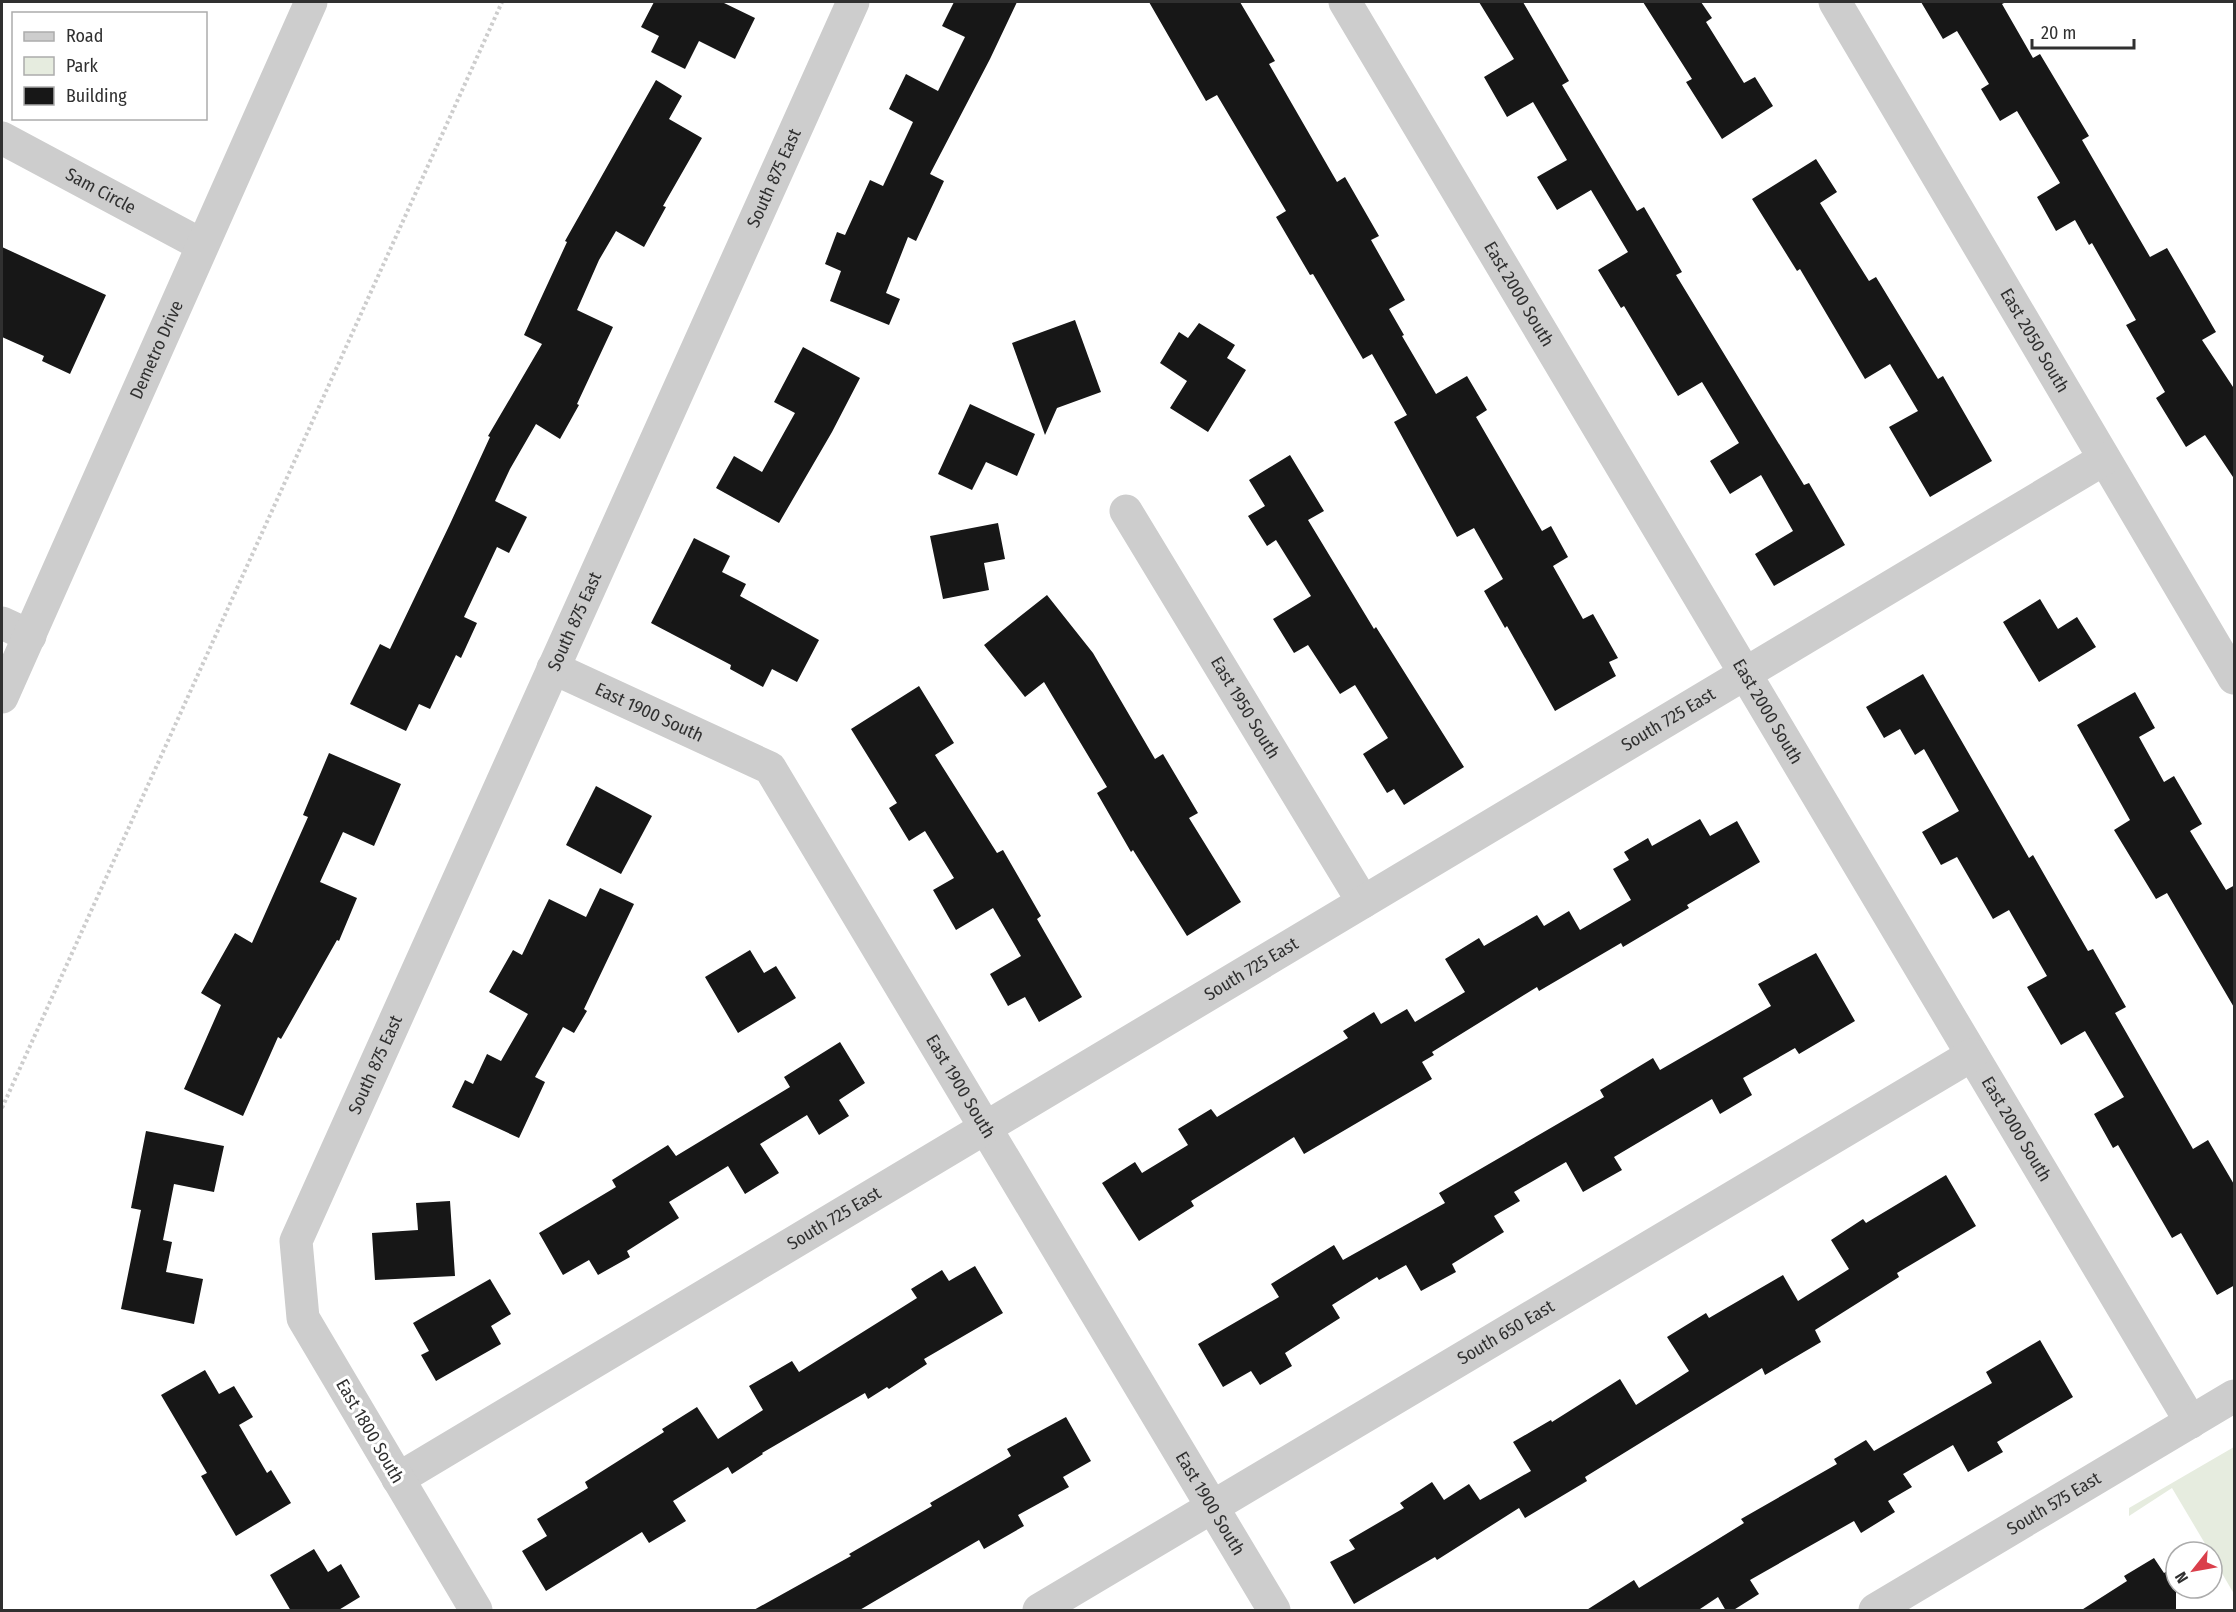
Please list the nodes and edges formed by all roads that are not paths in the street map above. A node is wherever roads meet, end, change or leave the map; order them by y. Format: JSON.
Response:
{"nodes":[{"id":1,"x":311,"y":2,"type":"edge"},
{"id":2,"x":853,"y":2,"type":"edge"},
{"id":3,"x":1345,"y":2,"type":"edge"},
{"id":4,"x":1835,"y":2,"type":"edge"},
{"id":5,"x":2,"y":138,"type":"edge"},
{"id":6,"x":202,"y":245,"type":"junction"},
{"id":7,"x":2104,"y":459,"type":"junction"},
{"id":8,"x":1126,"y":511,"type":"dead end"},
{"id":9,"x":16,"y":630,"type":"edge"},
{"id":10,"x":553,"y":668,"type":"junction"},
{"id":11,"x":1746,"y":673,"type":"junction"},
{"id":12,"x":2235,"y":678,"type":"edge"},
{"id":13,"x":2,"y":698,"type":"edge"},
{"id":14,"x":1363,"y":902,"type":"junction"},
{"id":15,"x":1972,"y":1054,"type":"junction"},
{"id":16,"x":986,"y":1128,"type":"junction"},
{"id":17,"x":296,"y":1241,"type":"joint"},
{"id":18,"x":2235,"y":1396,"type":"edge"},
{"id":19,"x":2191,"y":1422,"type":"junction"},
{"id":20,"x":398,"y":1479,"type":"junction"},
{"id":21,"x":1213,"y":1507,"type":"junction"},
{"id":22,"x":476,"y":1611,"type":"edge"},
{"id":23,"x":1039,"y":1611,"type":"edge"},
{"id":24,"x":1274,"y":1611,"type":"edge"},
{"id":25,"x":1875,"y":1611,"type":"edge"}],
"edges":[{"from":1,"to":6,"type":"street","name":"Demetro Drive"},
{"from":2,"to":10,"type":"street","name":"South 875 East"},
{"from":3,"to":11,"type":"street","name":"East 2000 South"},
{"from":4,"to":7,"type":"street","name":"East 2050 South"},
{"from":5,"to":6,"type":"street","name":"Sam Circle"},
{"from":6,"to":9,"type":"street","name":"Demetro Drive"},
{"from":7,"to":11,"type":"street","name":"South 725 East"},
{"from":7,"to":12,"type":"street","name":"East 2050 South"},
{"from":8,"to":14,"type":"street","name":"East 1950 South"},
{"from":9,"to":13,"type":"street","name":"Demetro Drive"},
{"from":10,"to":16,"type":"street","name":"East 1900 South"},
{"from":10,"to":17,"type":"street","name":"South 875 East"},
{"from":11,"to":14,"type":"street","name":"South 725 East"},
{"from":11,"to":15,"type":"street","name":"East 2000 South"},
{"from":14,"to":16,"type":"street","name":"South 725 East"},
{"from":15,"to":19,"type":"street","name":"East 2000 South"},
{"from":15,"to":21,"type":"street","name":"South 650 East"},
{"from":16,"to":20,"type":"street","name":"South 725 East"},
{"from":16,"to":21,"type":"street","name":"East 1900 South"},
{"from":17,"to":20,"type":"street","name":"East 1800 South"},
{"from":18,"to":19,"type":"street","name":"South 575 East"},
{"from":19,"to":25,"type":"street","name":"South 575 East"},
{"from":20,"to":22,"type":"street","name":"East 1800 South"},
{"from":21,"to":23,"type":"street","name":"South 650 East"},
{"from":21,"to":24,"type":"street","name":"East 1900 South"}]}
